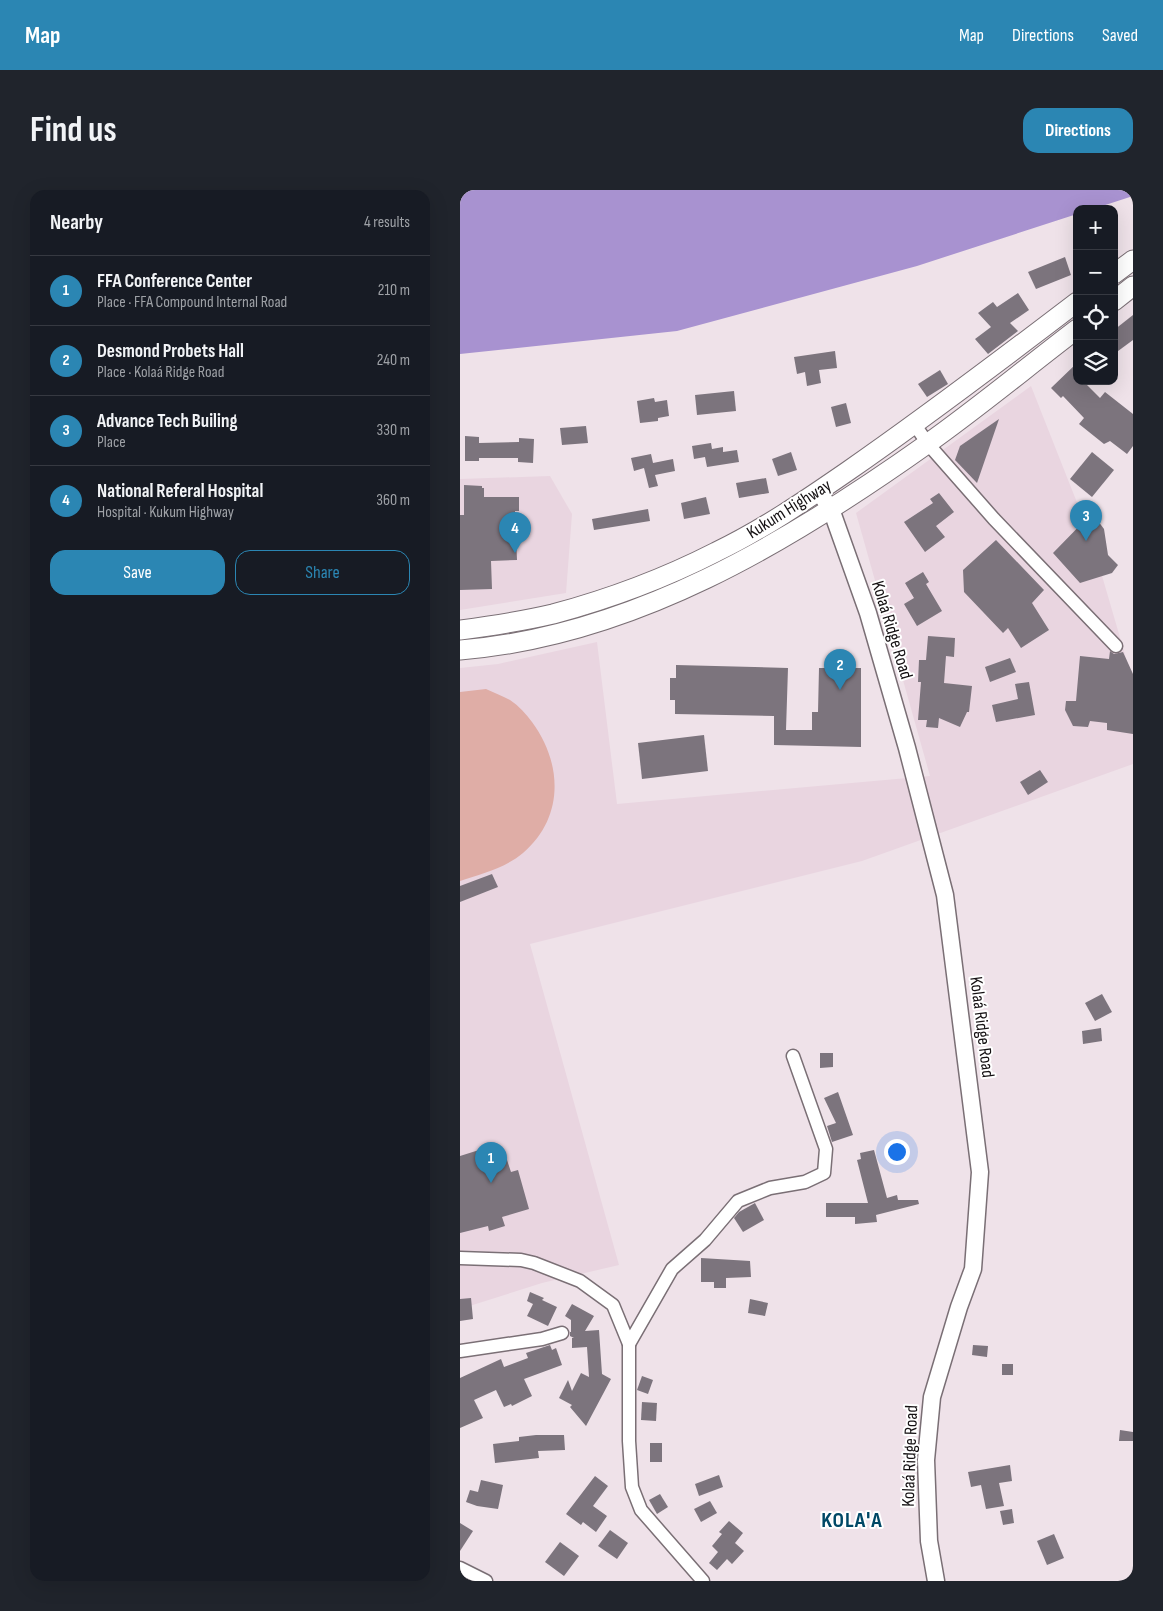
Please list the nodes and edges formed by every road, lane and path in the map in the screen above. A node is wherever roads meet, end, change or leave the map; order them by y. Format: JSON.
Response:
{"nodes":[{"id":1,"x":1133,"y":260,"type":"edge"},
{"id":2,"x":1118,"y":271,"type":"edge"},
{"id":3,"x":1133,"y":286,"type":"edge"},
{"id":4,"x":1118,"y":298,"type":"edge"},
{"id":5,"x":1073,"y":305,"type":"edge"},
{"id":6,"x":1073,"y":332,"type":"edge"},
{"id":7,"x":915,"y":425,"type":"junction"},
{"id":8,"x":928,"y":444,"type":"junction"},
{"id":9,"x":818,"y":491,"type":"junction"},
{"id":10,"x":831,"y":509,"type":"junction"},
{"id":11,"x":460,"y":630,"type":"edge"},
{"id":12,"x":1116,"y":646,"type":"dead end"},
{"id":13,"x":460,"y":650,"type":"edge"},
{"id":14,"x":793,"y":1056,"type":"dead end"},
{"id":15,"x":460,"y":1258,"type":"edge"},
{"id":16,"x":562,"y":1333,"type":"dead end"},
{"id":17,"x":629,"y":1344,"type":"junction"},
{"id":18,"x":460,"y":1351,"type":"edge"},
{"id":19,"x":460,"y":1568,"type":"edge"},
{"id":20,"x":486,"y":1581,"type":"edge"},
{"id":21,"x":703,"y":1581,"type":"edge"},
{"id":22,"x":936,"y":1581,"type":"edge"}],
"edges":[{"from":1,"to":2,"type":"main road"},
{"from":3,"to":4,"type":"main road"},
{"from":5,"to":7,"type":"main road","name":"Kukum Highway"},
{"from":6,"to":8,"type":"main road","name":"Kukum Highway"},
{"from":7,"to":8,"type":"street"},
{"from":7,"to":9,"type":"main road","name":"Kukum Highway"},
{"from":8,"to":10,"type":"main road","name":"Kukum Highway"},
{"from":8,"to":12,"type":"street"},
{"from":9,"to":10,"type":"street","name":"Kolaá Ridge Road"},
{"from":9,"to":11,"type":"main road","name":"Kukum Highway"},
{"from":10,"to":13,"type":"main road","name":"Kukum Highway"},
{"from":10,"to":22,"type":"street","name":"Kolaá Ridge Road"},
{"from":14,"to":17,"type":"street"},
{"from":15,"to":17,"type":"street"},
{"from":16,"to":18,"type":"street"},
{"from":17,"to":21,"type":"street"},
{"from":19,"to":20,"type":"street"}]}
